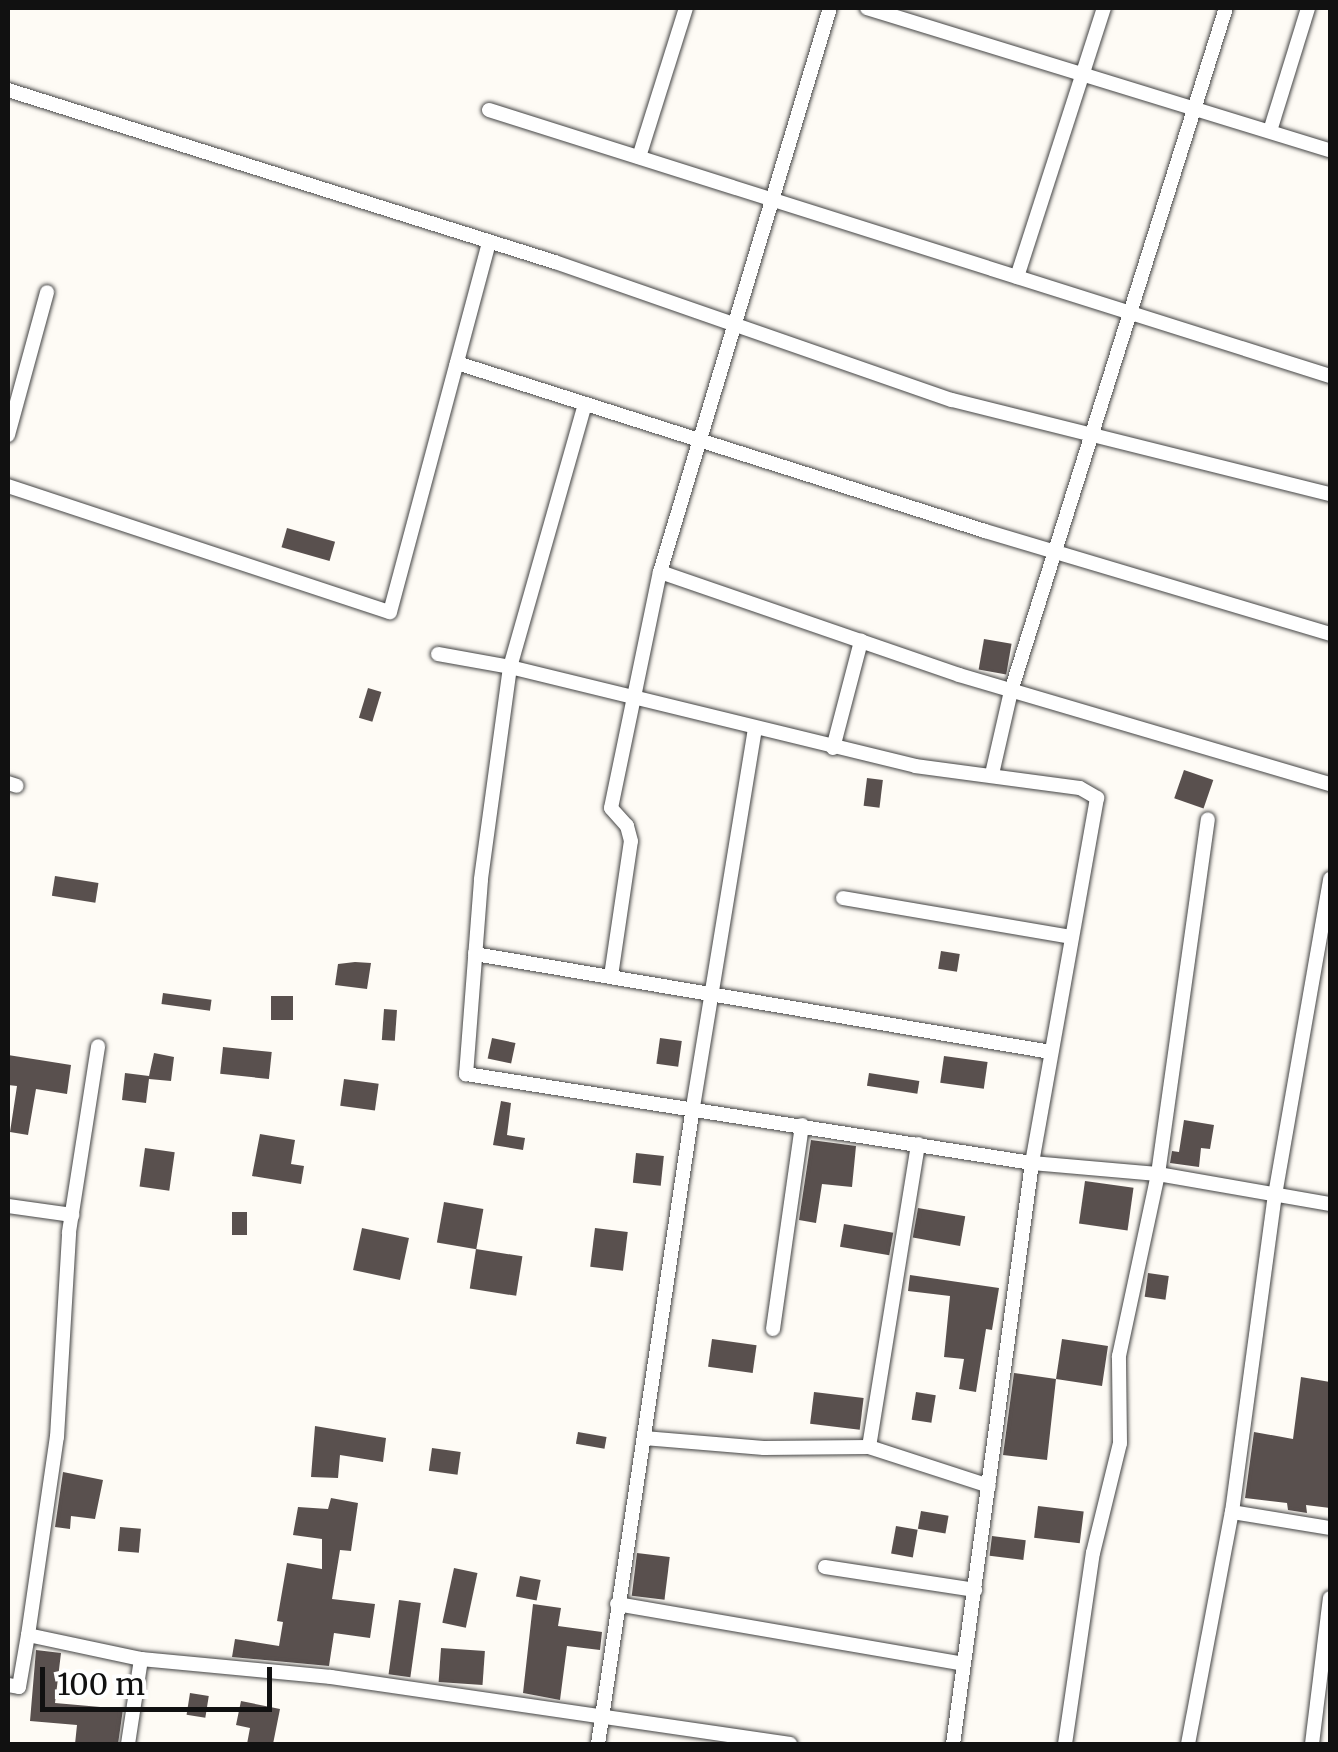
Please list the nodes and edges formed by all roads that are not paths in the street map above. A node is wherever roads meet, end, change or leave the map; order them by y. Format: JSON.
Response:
{"nodes":[{"id":1,"x":686,"y":8,"type":"edge"},
{"id":2,"x":830,"y":8,"type":"edge"},
{"id":3,"x":867,"y":8,"type":"edge"},
{"id":4,"x":1104,"y":8,"type":"edge"},
{"id":5,"x":1226,"y":8,"type":"edge"},
{"id":6,"x":1308,"y":8,"type":"edge"},
{"id":7,"x":1083,"y":72,"type":"junction"},
{"id":8,"x":8,"y":90,"type":"edge"},
{"id":9,"x":1196,"y":107,"type":"junction"},
{"id":10,"x":489,"y":110,"type":"dead end"},
{"id":11,"x":1270,"y":131,"type":"junction"},
{"id":12,"x":1330,"y":150,"type":"edge"},
{"id":13,"x":639,"y":157,"type":"junction"},
{"id":14,"x":772,"y":199,"type":"junction"},
{"id":15,"x":489,"y":242,"type":"junction"},
{"id":16,"x":1018,"y":277,"type":"junction"},
{"id":17,"x":47,"y":292,"type":"dead end"},
{"id":18,"x":1128,"y":312,"type":"junction"},
{"id":19,"x":738,"y":326,"type":"junction"},
{"id":20,"x":457,"y":363,"type":"junction"},
{"id":21,"x":1330,"y":376,"type":"edge"},
{"id":22,"x":585,"y":404,"type":"junction"},
{"id":23,"x":1092,"y":434,"type":"junction"},
{"id":24,"x":8,"y":435,"type":"edge"},
{"id":25,"x":702,"y":441,"type":"junction"},
{"id":26,"x":8,"y":486,"type":"edge"},
{"id":27,"x":1330,"y":494,"type":"edge"},
{"id":28,"x":1055,"y":552,"type":"junction"},
{"id":29,"x":660,"y":572,"type":"junction"},
{"id":30,"x":1330,"y":634,"type":"edge"},
{"id":31,"x":861,"y":641,"type":"junction"},
{"id":32,"x":438,"y":654,"type":"dead end"},
{"id":33,"x":510,"y":667,"type":"junction"},
{"id":34,"x":1011,"y":690,"type":"junction"},
{"id":35,"x":634,"y":696,"type":"junction"},
{"id":36,"x":756,"y":730,"type":"junction"},
{"id":37,"x":833,"y":748,"type":"junction"},
{"id":38,"x":992,"y":774,"type":"junction"},
{"id":39,"x":1330,"y":784,"type":"edge"},
{"id":40,"x":1208,"y":820,"type":"dead end"},
{"id":41,"x":1330,"y":879,"type":"edge"},
{"id":42,"x":843,"y":898,"type":"dead end"},
{"id":43,"x":1070,"y":937,"type":"junction"},
{"id":44,"x":475,"y":954,"type":"junction"},
{"id":45,"x":611,"y":976,"type":"junction"},
{"id":46,"x":712,"y":991,"type":"junction"},
{"id":47,"x":98,"y":1046,"type":"dead end"},
{"id":48,"x":1051,"y":1052,"type":"junction"},
{"id":49,"x":693,"y":1107,"type":"junction"},
{"id":50,"x":802,"y":1125,"type":"junction"},
{"id":51,"x":918,"y":1144,"type":"junction"},
{"id":52,"x":1032,"y":1162,"type":"junction"},
{"id":53,"x":1158,"y":1174,"type":"junction"},
{"id":54,"x":1274,"y":1195,"type":"junction"},
{"id":55,"x":1330,"y":1204,"type":"edge"},
{"id":56,"x":8,"y":1206,"type":"edge"},
{"id":57,"x":72,"y":1215,"type":"junction"},
{"id":58,"x":773,"y":1329,"type":"dead end"},
{"id":59,"x":644,"y":1438,"type":"junction"},
{"id":60,"x":870,"y":1446,"type":"junction"},
{"id":61,"x":989,"y":1486,"type":"junction"},
{"id":62,"x":1232,"y":1512,"type":"junction"},
{"id":63,"x":1330,"y":1528,"type":"edge"},
{"id":64,"x":825,"y":1567,"type":"dead end"},
{"id":65,"x":974,"y":1590,"type":"junction"},
{"id":66,"x":1330,"y":1598,"type":"edge"},
{"id":67,"x":617,"y":1604,"type":"junction"},
{"id":68,"x":28,"y":1635,"type":"junction"},
{"id":69,"x":141,"y":1659,"type":"junction"},
{"id":70,"x":964,"y":1664,"type":"junction"},
{"id":71,"x":8,"y":1685,"type":"edge"},
{"id":72,"x":602,"y":1717,"type":"junction"},
{"id":73,"x":128,"y":1744,"type":"edge"},
{"id":74,"x":598,"y":1744,"type":"edge"},
{"id":75,"x":790,"y":1744,"type":"edge"},
{"id":76,"x":953,"y":1744,"type":"edge"},
{"id":77,"x":1065,"y":1744,"type":"edge"},
{"id":78,"x":1188,"y":1744,"type":"edge"},
{"id":79,"x":1312,"y":1744,"type":"edge"}],
"edges":[{"from":1,"to":13,"type":"street"},
{"from":2,"to":14,"type":"street"},
{"from":3,"to":7,"type":"street"},
{"from":4,"to":7,"type":"street"},
{"from":5,"to":9,"type":"street"},
{"from":6,"to":11,"type":"street"},
{"from":7,"to":9,"type":"street"},
{"from":7,"to":16,"type":"street"},
{"from":8,"to":15,"type":"street"},
{"from":9,"to":11,"type":"street"},
{"from":9,"to":18,"type":"street"},
{"from":10,"to":13,"type":"street"},
{"from":11,"to":12,"type":"street"},
{"from":13,"to":14,"type":"street"},
{"from":14,"to":16,"type":"street"},
{"from":14,"to":19,"type":"street"},
{"from":15,"to":19,"type":"street"},
{"from":15,"to":20,"type":"street"},
{"from":16,"to":18,"type":"street"},
{"from":17,"to":24,"type":"street"},
{"from":18,"to":21,"type":"street"},
{"from":18,"to":23,"type":"street"},
{"from":19,"to":23,"type":"street"},
{"from":19,"to":25,"type":"street"},
{"from":20,"to":22,"type":"street"},
{"from":20,"to":26,"type":"street"},
{"from":22,"to":25,"type":"street"},
{"from":22,"to":33,"type":"street"},
{"from":23,"to":27,"type":"street"},
{"from":23,"to":28,"type":"street"},
{"from":25,"to":28,"type":"street"},
{"from":25,"to":29,"type":"street"},
{"from":28,"to":30,"type":"street"},
{"from":28,"to":34,"type":"street"},
{"from":29,"to":31,"type":"street"},
{"from":29,"to":35,"type":"street"},
{"from":31,"to":34,"type":"street"},
{"from":31,"to":37,"type":"street"},
{"from":32,"to":33,"type":"street"},
{"from":33,"to":35,"type":"street"},
{"from":33,"to":44,"type":"street"},
{"from":34,"to":38,"type":"street"},
{"from":34,"to":39,"type":"street"},
{"from":35,"to":36,"type":"street"},
{"from":35,"to":45,"type":"street"},
{"from":36,"to":37,"type":"street"},
{"from":36,"to":46,"type":"street"},
{"from":37,"to":38,"type":"street"},
{"from":38,"to":43,"type":"street"},
{"from":40,"to":53,"type":"street"},
{"from":41,"to":54,"type":"street"},
{"from":42,"to":43,"type":"street"},
{"from":43,"to":48,"type":"street"},
{"from":44,"to":45,"type":"street"},
{"from":44,"to":49,"type":"street"},
{"from":45,"to":46,"type":"street"},
{"from":46,"to":48,"type":"street"},
{"from":46,"to":49,"type":"street"},
{"from":47,"to":57,"type":"street"},
{"from":48,"to":52,"type":"street"},
{"from":49,"to":50,"type":"street"},
{"from":49,"to":59,"type":"street"},
{"from":50,"to":51,"type":"street"},
{"from":50,"to":58,"type":"street"},
{"from":51,"to":52,"type":"street"},
{"from":51,"to":60,"type":"street"},
{"from":52,"to":53,"type":"street"},
{"from":52,"to":61,"type":"street"},
{"from":53,"to":54,"type":"street"},
{"from":53,"to":77,"type":"street"},
{"from":54,"to":55,"type":"street"},
{"from":54,"to":62,"type":"street"},
{"from":56,"to":57,"type":"street"},
{"from":57,"to":68,"type":"street"},
{"from":59,"to":60,"type":"street"},
{"from":59,"to":67,"type":"street"},
{"from":60,"to":61,"type":"street"},
{"from":61,"to":65,"type":"street"},
{"from":62,"to":63,"type":"street"},
{"from":62,"to":78,"type":"street"},
{"from":64,"to":65,"type":"street"},
{"from":65,"to":70,"type":"street"},
{"from":66,"to":79,"type":"street"},
{"from":67,"to":70,"type":"street"},
{"from":67,"to":72,"type":"street"},
{"from":68,"to":69,"type":"street"},
{"from":68,"to":71,"type":"street"},
{"from":69,"to":72,"type":"street"},
{"from":69,"to":73,"type":"street"},
{"from":70,"to":76,"type":"street"},
{"from":72,"to":74,"type":"street"},
{"from":72,"to":75,"type":"street"}]}
